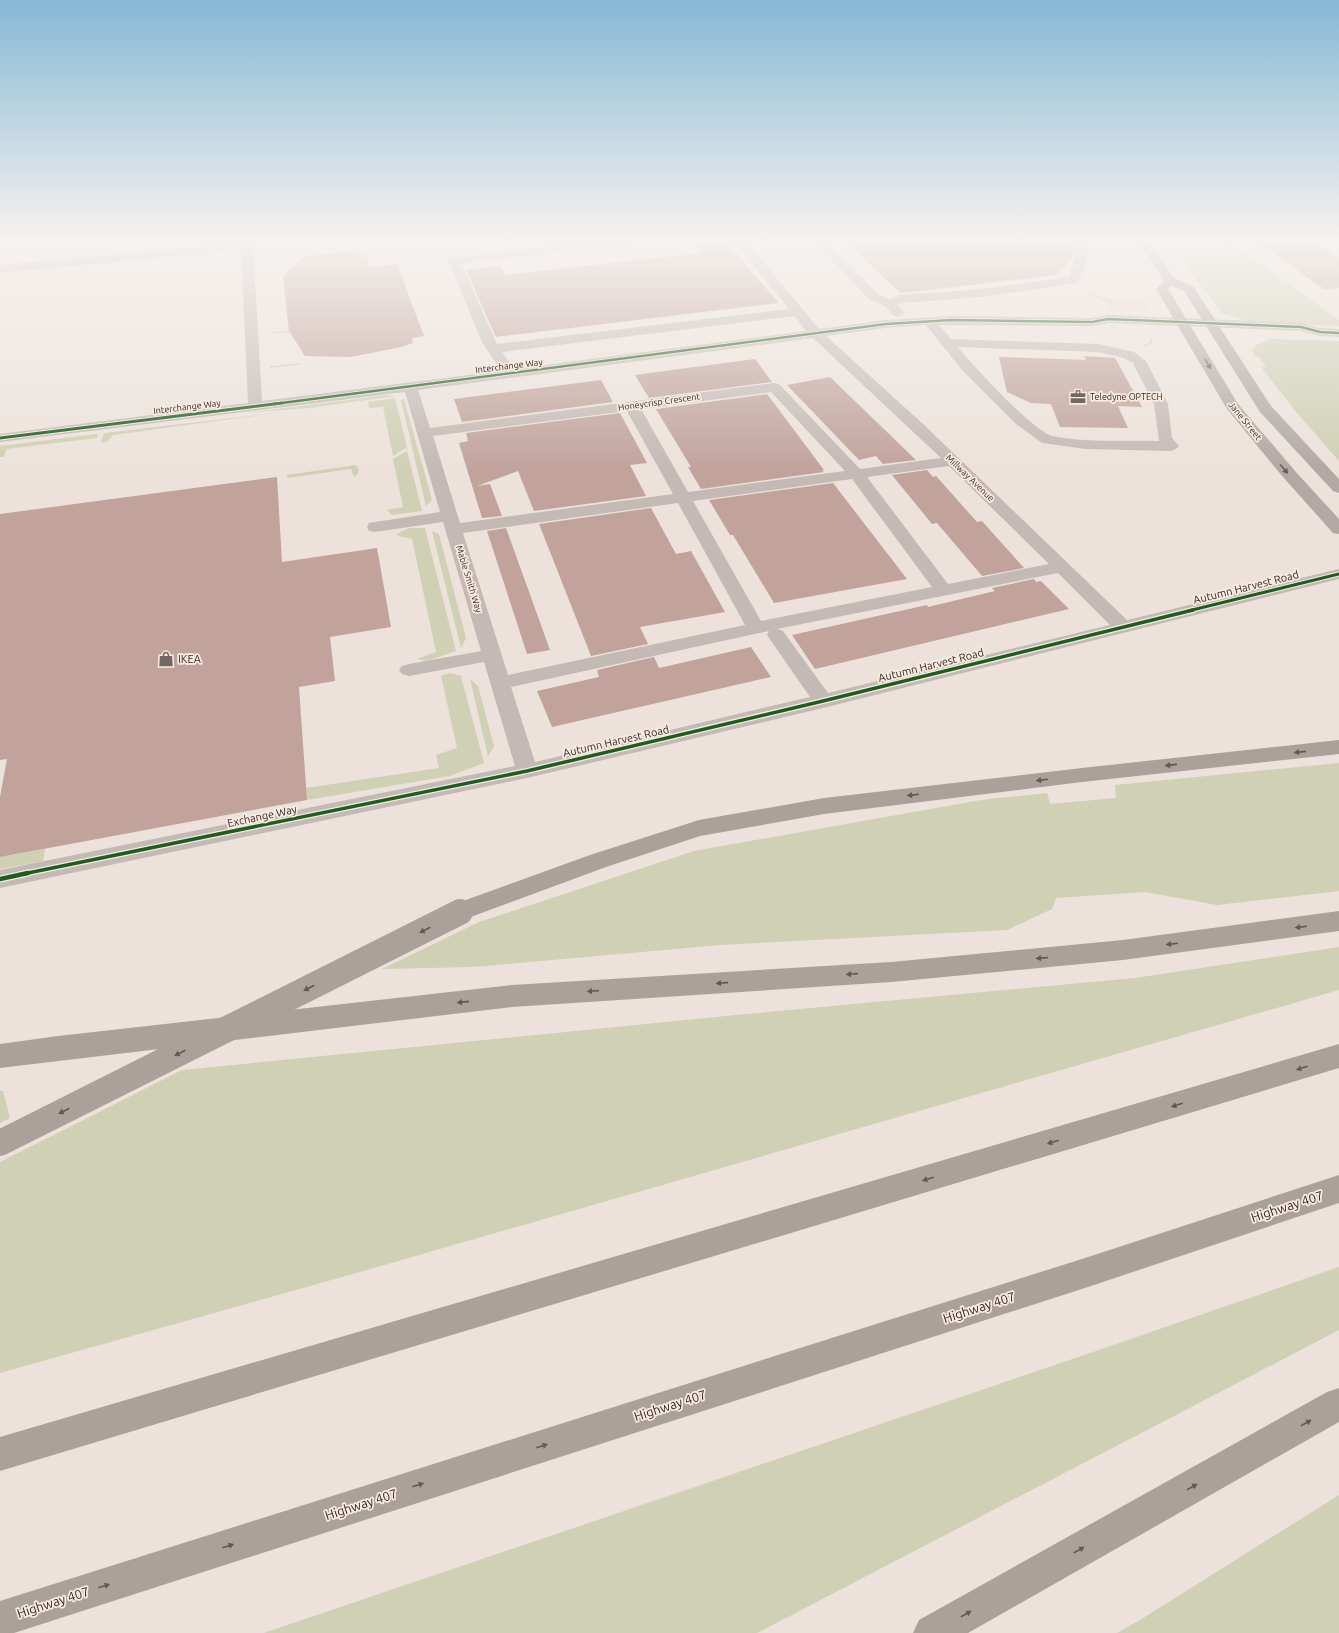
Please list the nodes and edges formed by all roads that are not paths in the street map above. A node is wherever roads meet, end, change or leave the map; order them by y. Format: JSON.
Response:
{"nodes":[{"id":1,"x":250,"y":316,"type":"edge"},
{"id":2,"x":479,"y":316,"type":"edge"},
{"id":3,"x":762,"y":316,"type":"edge"},
{"id":4,"x":801,"y":316,"type":"edge"},
{"id":5,"x":901,"y":316,"type":"edge"},
{"id":6,"x":1179,"y":316,"type":"edge"},
{"id":7,"x":1207,"y":316,"type":"edge"},
{"id":8,"x":929,"y":321,"type":"junction"},
{"id":9,"x":907,"y":323,"type":"junction"},
{"id":10,"x":1185,"y":326,"type":"junction"},
{"id":11,"x":1215,"y":328,"type":"junction"},
{"id":12,"x":815,"y":333,"type":"junction"},
{"id":13,"x":1339,"y":333,"type":"edge"},
{"id":14,"x":947,"y":343,"type":"junction"},
{"id":15,"x":493,"y":349,"type":"junction"},
{"id":16,"x":510,"y":374,"type":"junction"},
{"id":17,"x":410,"y":386,"type":"junction"},
{"id":18,"x":632,"y":406,"type":"junction"},
{"id":19,"x":255,"y":407,"type":"junction"},
{"id":20,"x":424,"y":433,"type":"junction"},
{"id":21,"x":0,"y":438,"type":"edge"},
{"id":22,"x":954,"y":461,"type":"junction"},
{"id":23,"x":856,"y":474,"type":"junction"},
{"id":24,"x":1339,"y":488,"type":"edge"},
{"id":25,"x":683,"y":498,"type":"junction"},
{"id":26,"x":452,"y":523,"type":"junction"},
{"id":27,"x":375,"y":527,"type":"dead end"},
{"id":28,"x":1339,"y":529,"type":"edge"},
{"id":29,"x":1062,"y":567,"type":"junction"},
{"id":30,"x":1339,"y":574,"type":"edge"},
{"id":31,"x":944,"y":591,"type":"junction"},
{"id":32,"x":1122,"y":626,"type":"junction"},
{"id":33,"x":756,"y":629,"type":"junction"},
{"id":34,"x":776,"y":635,"type":"dead end"},
{"id":35,"x":492,"y":655,"type":"junction"},
{"id":36,"x":409,"y":670,"type":"dead end"},
{"id":37,"x":501,"y":684,"type":"junction"},
{"id":38,"x":823,"y":701,"type":"junction"},
{"id":39,"x":1339,"y":747,"type":"edge"},
{"id":40,"x":527,"y":771,"type":"junction"},
{"id":41,"x":0,"y":879,"type":"edge"},
{"id":42,"x":1339,"y":921,"type":"edge"},
{"id":43,"x":0,"y":1056,"type":"edge"},
{"id":44,"x":1339,"y":1056,"type":"edge"},
{"id":45,"x":0,"y":1143,"type":"edge"},
{"id":46,"x":1339,"y":1189,"type":"edge"},
{"id":47,"x":1339,"y":1404,"type":"edge"},
{"id":48,"x":0,"y":1454,"type":"edge"},
{"id":49,"x":0,"y":1619,"type":"edge"},
{"id":50,"x":932,"y":1633,"type":"edge"}],
"edges":[{"from":1,"to":19,"type":"street"},
{"from":2,"to":15,"type":"street"},
{"from":3,"to":15,"type":"street"},
{"from":4,"to":12,"type":"street","name":"Millway Avenue"},
{"from":5,"to":9,"type":"street"},
{"from":6,"to":10,"type":"main road","name":"Jane Street"},
{"from":7,"to":11,"type":"main road"},
{"from":8,"to":9,"type":"street","name":"Interchange Way"},
{"from":8,"to":10,"type":"street","name":"Interchange Way"},
{"from":8,"to":14,"type":"street"},
{"from":9,"to":12,"type":"street","name":"Interchange Way"},
{"from":10,"to":11,"type":"street","name":"Interchange Way"},
{"from":10,"to":28,"type":"main road","name":"Jane Street","one_way":true},
{"from":11,"to":13,"type":"street","name":"Interchange Way"},
{"from":11,"to":24,"type":"main road"},
{"from":12,"to":16,"type":"street","name":"Interchange Way"},
{"from":12,"to":22,"type":"street","name":"Millway Avenue"},
{"from":14,"to":14,"type":"street"},
{"from":15,"to":16,"type":"street"},
{"from":16,"to":17,"type":"street","name":"Interchange Way"},
{"from":17,"to":19,"type":"street","name":"Interchange Way"},
{"from":17,"to":20,"type":"street","name":"Mable Smith Way"},
{"from":18,"to":20,"type":"street","name":"Honeycrisp Crescent"},
{"from":18,"to":23,"type":"street","name":"Honeycrisp Crescent"},
{"from":18,"to":25,"type":"street"},
{"from":19,"to":21,"type":"street","name":"Interchange Way"},
{"from":20,"to":26,"type":"street","name":"Mable Smith Way"},
{"from":22,"to":23,"type":"street"},
{"from":22,"to":29,"type":"street","name":"Millway Avenue"},
{"from":23,"to":25,"type":"street"},
{"from":23,"to":31,"type":"street"},
{"from":25,"to":26,"type":"street"},
{"from":25,"to":33,"type":"street"},
{"from":26,"to":27,"type":"street"},
{"from":26,"to":35,"type":"street","name":"Mable Smith Way"},
{"from":29,"to":31,"type":"street"},
{"from":29,"to":32,"type":"street","name":"Millway Avenue"},
{"from":30,"to":32,"type":"street","name":"Autumn Harvest Road"},
{"from":31,"to":33,"type":"street"},
{"from":32,"to":38,"type":"street","name":"Autumn Harvest Road"},
{"from":33,"to":37,"type":"street"},
{"from":34,"to":38,"type":"street"},
{"from":35,"to":36,"type":"street"},
{"from":35,"to":37,"type":"street","name":"Mable Smith Way"},
{"from":37,"to":40,"type":"street","name":"Mable Smith Way"},
{"from":38,"to":40,"type":"street","name":"Autumn Harvest Road"},
{"from":39,"to":45,"type":"highway","one_way":true,"bridge":true},
{"from":40,"to":41,"type":"street","name":"Exchange Way"},
{"from":42,"to":43,"type":"highway","one_way":true},
{"from":44,"to":48,"type":"highway","one_way":true},
{"from":49,"to":46,"type":"highway","name":"Highway 407","one_way":true},
{"from":50,"to":47,"type":"highway","one_way":true}]}
